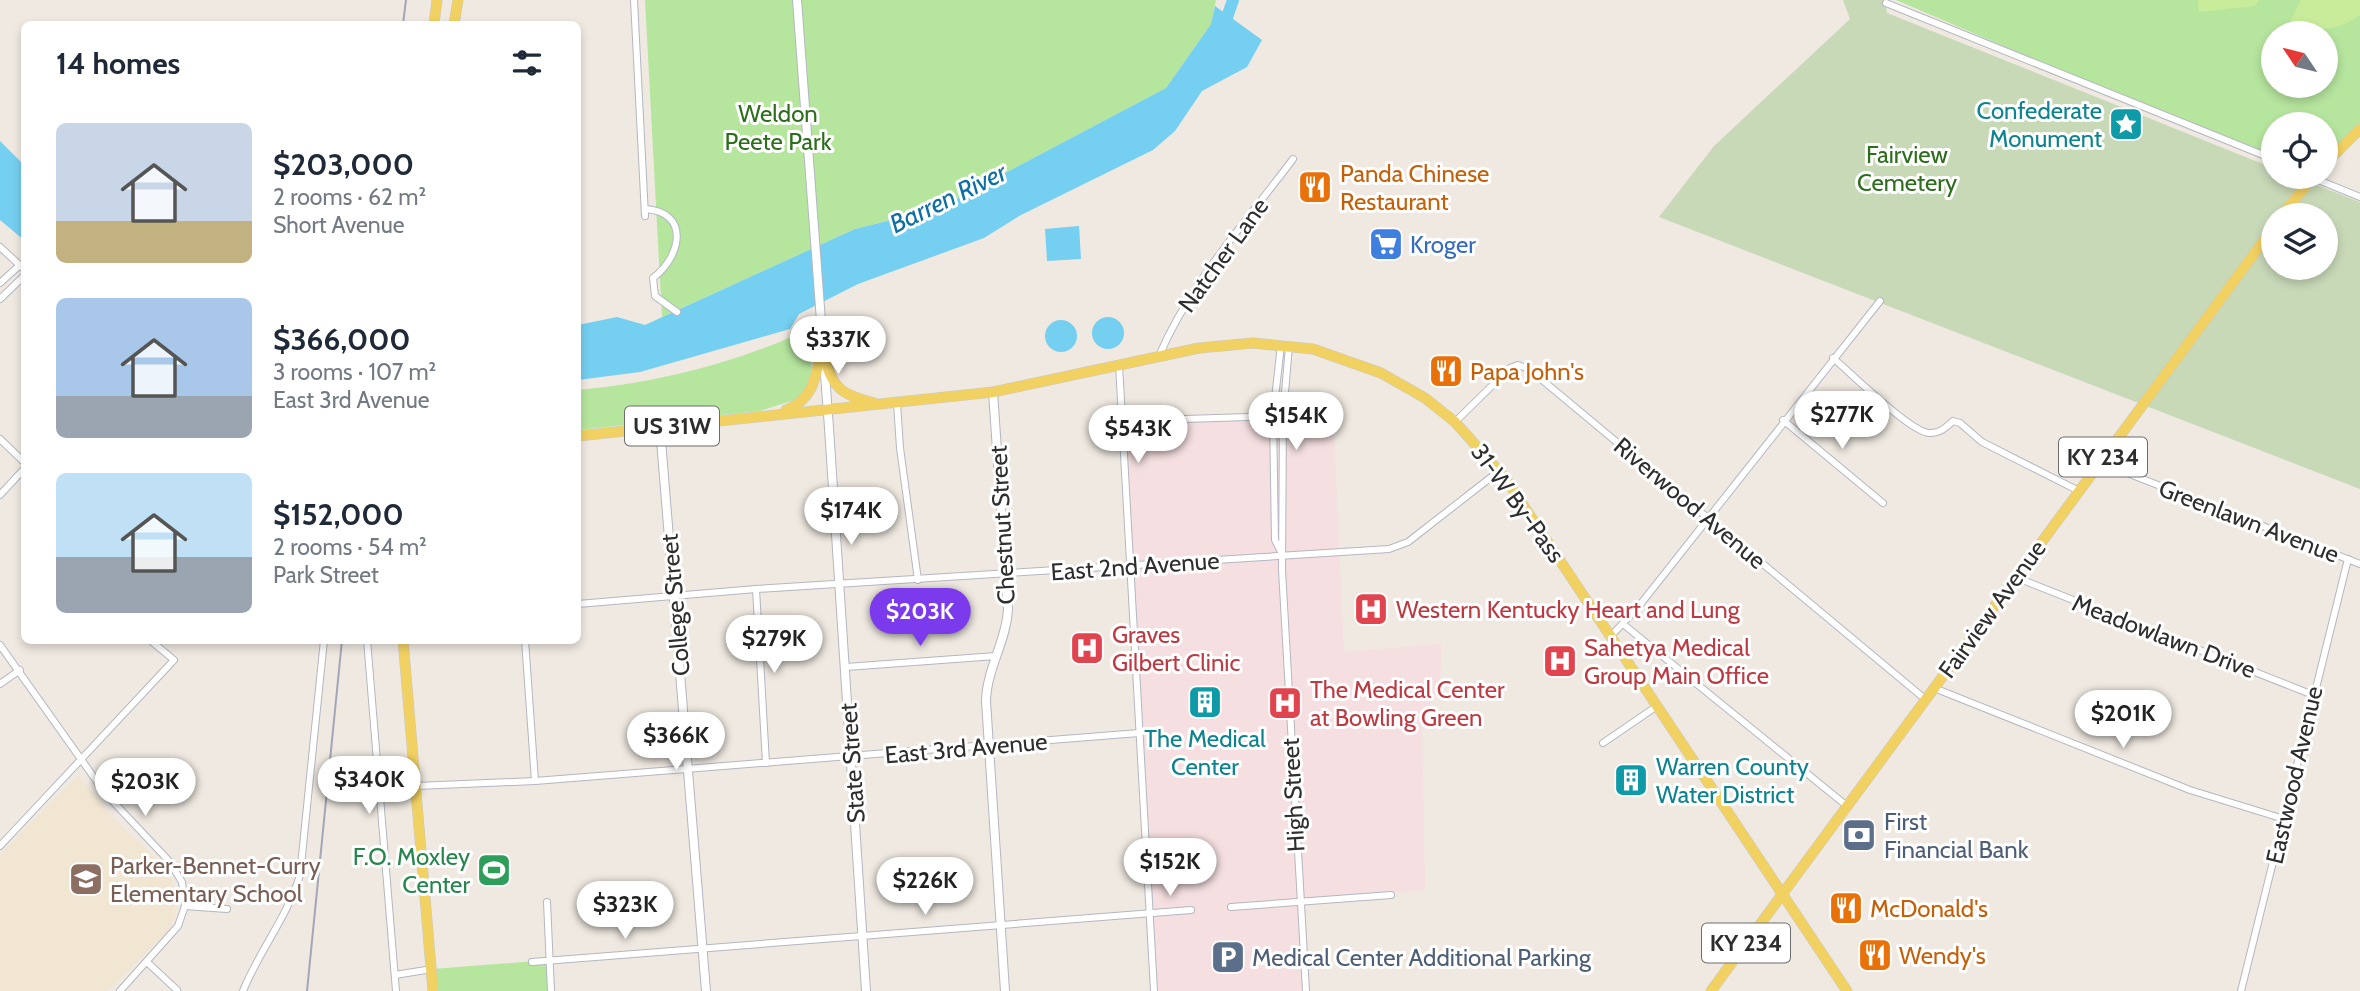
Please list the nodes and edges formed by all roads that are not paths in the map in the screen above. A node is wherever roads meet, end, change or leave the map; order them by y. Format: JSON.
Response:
{"nodes":[{"id":1,"x":437,"y":0,"type":"edge"},
{"id":2,"x":458,"y":0,"type":"edge"},
{"id":3,"x":634,"y":0,"type":"edge"},
{"id":4,"x":797,"y":0,"type":"edge"},
{"id":5,"x":1886,"y":3,"type":"dead end"},
{"id":6,"x":434,"y":21,"type":"edge"},
{"id":7,"x":454,"y":21,"type":"edge"},
{"id":8,"x":2360,"y":130,"type":"edge"},
{"id":9,"x":2338,"y":151,"type":"edge"},
{"id":10,"x":2261,"y":154,"type":"edge"},
{"id":11,"x":1293,"y":159,"type":"dead end"},
{"id":12,"x":2338,"y":188,"type":"edge"},
{"id":13,"x":2303,"y":189,"type":"edge"},
{"id":14,"x":2360,"y":197,"type":"edge"},
{"id":15,"x":2292,"y":203,"type":"edge"},
{"id":16,"x":2261,"y":244,"type":"edge"},
{"id":17,"x":0,"y":247,"type":"edge"},
{"id":18,"x":21,"y":266,"type":"edge"},
{"id":19,"x":21,"y":268,"type":"edge"},
{"id":20,"x":21,"y":279,"type":"edge"},
{"id":21,"x":0,"y":284,"type":"edge"},
{"id":22,"x":0,"y":299,"type":"edge"},
{"id":23,"x":1880,"y":301,"type":"dead end"},
{"id":24,"x":677,"y":312,"type":"dead end"},
{"id":25,"x":1285,"y":345,"type":"junction"},
{"id":26,"x":821,"y":348,"type":"junction"},
{"id":27,"x":1159,"y":356,"type":"junction"},
{"id":28,"x":1833,"y":358,"type":"junction"},
{"id":29,"x":1119,"y":365,"type":"junction"},
{"id":30,"x":993,"y":392,"type":"junction"},
{"id":31,"x":897,"y":403,"type":"junction"},
{"id":32,"x":881,"y":405,"type":"junction"},
{"id":33,"x":827,"y":410,"type":"junction"},
{"id":34,"x":767,"y":416,"type":"junction"},
{"id":35,"x":1273,"y":416,"type":"junction"},
{"id":36,"x":1283,"y":416,"type":"junction"},
{"id":37,"x":1121,"y":421,"type":"junction"},
{"id":38,"x":1783,"y":421,"type":"junction"},
{"id":39,"x":1455,"y":422,"type":"junction"},
{"id":40,"x":660,"y":428,"type":"junction"},
{"id":41,"x":581,"y":436,"type":"edge"},
{"id":42,"x":0,"y":439,"type":"edge"},
{"id":43,"x":21,"y":459,"type":"edge"},
{"id":44,"x":2099,"y":463,"type":"junction"},
{"id":45,"x":1499,"y":471,"type":"junction"},
{"id":46,"x":21,"y":472,"type":"edge"},
{"id":47,"x":2079,"y":491,"type":"junction"},
{"id":48,"x":0,"y":495,"type":"edge"},
{"id":49,"x":1883,"y":503,"type":"dead end"},
{"id":50,"x":1707,"y":517,"type":"junction"},
{"id":51,"x":1283,"y":557,"type":"junction"},
{"id":52,"x":2348,"y":559,"type":"junction"},
{"id":53,"x":2360,"y":564,"type":"edge"},
{"id":54,"x":1131,"y":566,"type":"junction"},
{"id":55,"x":1007,"y":575,"type":"junction"},
{"id":56,"x":2015,"y":577,"type":"junction"},
{"id":57,"x":918,"y":580,"type":"junction"},
{"id":58,"x":839,"y":584,"type":"junction"},
{"id":59,"x":756,"y":589,"type":"junction"},
{"id":60,"x":675,"y":595,"type":"junction"},
{"id":61,"x":581,"y":604,"type":"edge"},
{"id":62,"x":1623,"y":624,"type":"junction"},
{"id":63,"x":1611,"y":636,"type":"junction"},
{"id":64,"x":155,"y":644,"type":"edge"},
{"id":65,"x":324,"y":644,"type":"edge"},
{"id":66,"x":367,"y":644,"type":"edge"},
{"id":67,"x":403,"y":644,"type":"edge"},
{"id":68,"x":525,"y":644,"type":"edge"},
{"id":69,"x":0,"y":645,"type":"edge"},
{"id":70,"x":996,"y":656,"type":"junction"},
{"id":71,"x":846,"y":667,"type":"junction"},
{"id":72,"x":20,"y":670,"type":"junction"},
{"id":73,"x":0,"y":684,"type":"edge"},
{"id":74,"x":1934,"y":688,"type":"junction"},
{"id":75,"x":2313,"y":695,"type":"junction"},
{"id":76,"x":1925,"y":699,"type":"junction"},
{"id":77,"x":1657,"y":706,"type":"junction"},
{"id":78,"x":1139,"y":733,"type":"junction"},
{"id":79,"x":1603,"y":743,"type":"dead end"},
{"id":80,"x":989,"y":746,"type":"junction"},
{"id":81,"x":852,"y":758,"type":"junction"},
{"id":82,"x":82,"y":761,"type":"junction"},
{"id":83,"x":766,"y":763,"type":"junction"},
{"id":84,"x":690,"y":769,"type":"junction"},
{"id":85,"x":535,"y":781,"type":"junction"},
{"id":86,"x":416,"y":786,"type":"junction"},
{"id":87,"x":1847,"y":806,"type":"junction"},
{"id":88,"x":2284,"y":819,"type":"junction"},
{"id":89,"x":0,"y":846,"type":"edge"},
{"id":90,"x":1781,"y":894,"type":"junction"},
{"id":91,"x":1391,"y":895,"type":"dead end"},
{"id":92,"x":1300,"y":901,"type":"junction"},
{"id":93,"x":547,"y":902,"type":"dead end"},
{"id":94,"x":185,"y":906,"type":"junction"},
{"id":95,"x":1231,"y":908,"type":"dead end"},
{"id":96,"x":227,"y":909,"type":"dead end"},
{"id":97,"x":1191,"y":910,"type":"dead end"},
{"id":98,"x":1150,"y":913,"type":"junction"},
{"id":99,"x":1001,"y":925,"type":"junction"},
{"id":100,"x":862,"y":934,"type":"junction"},
{"id":101,"x":703,"y":947,"type":"junction"},
{"id":102,"x":549,"y":960,"type":"junction"},
{"id":103,"x":532,"y":962,"type":"dead end"},
{"id":104,"x":148,"y":963,"type":"junction"},
{"id":105,"x":432,"y":969,"type":"junction"},
{"id":106,"x":395,"y":975,"type":"junction"},
{"id":107,"x":177,"y":990,"type":"edge"},
{"id":108,"x":120,"y":991,"type":"edge"},
{"id":109,"x":243,"y":991,"type":"edge"},
{"id":110,"x":396,"y":991,"type":"edge"},
{"id":111,"x":433,"y":991,"type":"edge"},
{"id":112,"x":551,"y":991,"type":"edge"},
{"id":113,"x":706,"y":991,"type":"edge"},
{"id":114,"x":866,"y":991,"type":"edge"},
{"id":115,"x":1005,"y":991,"type":"edge"},
{"id":116,"x":1154,"y":991,"type":"edge"},
{"id":117,"x":1306,"y":991,"type":"edge"},
{"id":118,"x":1710,"y":991,"type":"edge"},
{"id":119,"x":1847,"y":991,"type":"edge"},
{"id":120,"x":2241,"y":991,"type":"edge"}],
"edges":[{"from":1,"to":6,"type":"main road"},
{"from":2,"to":7,"type":"main road"},
{"from":3,"to":24,"type":"street"},
{"from":4,"to":26,"type":"street","name":"State Street"},
{"from":5,"to":10,"type":"street"},
{"from":8,"to":9,"type":"main road"},
{"from":11,"to":27,"type":"street","name":"Natcher Lane"},
{"from":12,"to":14,"type":"street"},
{"from":13,"to":15,"type":"main road"},
{"from":16,"to":44,"type":"main road","name":"Fairview Avenue","number":"KY 234"},
{"from":17,"to":18,"type":"street"},
{"from":19,"to":21,"type":"street"},
{"from":20,"to":22,"type":"street"},
{"from":23,"to":28,"type":"street"},
{"from":25,"to":27,"type":"main road","name":"31-W By-Pass","number":"US 31W"},
{"from":25,"to":35,"type":"street"},
{"from":25,"to":36,"type":"street"},
{"from":25,"to":39,"type":"main road","name":"31-W By-Pass","number":"US 31W"},
{"from":26,"to":32,"type":"main road"},
{"from":26,"to":33,"type":"street","name":"State Street"},
{"from":26,"to":34,"type":"main road"},
{"from":27,"to":29,"type":"main road","name":"31-W By-Pass","number":"US 31W"},
{"from":28,"to":38,"type":"street"},
{"from":28,"to":47,"type":"street"},
{"from":29,"to":30,"type":"main road","name":"31-W By-Pass","number":"US 31W"},
{"from":29,"to":37,"type":"street"},
{"from":30,"to":31,"type":"main road","name":"31-W By-Pass","number":"US 31W"},
{"from":30,"to":55,"type":"street","name":"Chestnut Street"},
{"from":31,"to":32,"type":"main road","name":"31-W By-Pass","number":"US 31W"},
{"from":31,"to":57,"type":"street"},
{"from":32,"to":33,"type":"main road","name":"31-W By-Pass","number":"US 31W"},
{"from":33,"to":34,"type":"main road","number":"US 31W"},
{"from":33,"to":58,"type":"street","name":"State Street"},
{"from":34,"to":40,"type":"main road","number":"US 31W"},
{"from":35,"to":36,"type":"street"},
{"from":35,"to":37,"type":"street"},
{"from":35,"to":51,"type":"street"},
{"from":36,"to":51,"type":"street"},
{"from":37,"to":54,"type":"street"},
{"from":38,"to":49,"type":"street"},
{"from":38,"to":50,"type":"street"},
{"from":39,"to":45,"type":"main road","name":"31-W By-Pass","number":"US 31W"},
{"from":39,"to":50,"type":"street","name":"Riverwood Avenue"},
{"from":40,"to":41,"type":"main road","number":"US 31W"},
{"from":40,"to":60,"type":"street","name":"College Street"},
{"from":42,"to":43,"type":"street"},
{"from":44,"to":47,"type":"main road","name":"Fairview Avenue","number":"KY 234"},
{"from":44,"to":52,"type":"street","name":"Greenlawn Avenue"},
{"from":45,"to":51,"type":"street","name":"East 2nd Avenue"},
{"from":45,"to":63,"type":"main road","name":"31-W By-Pass","number":"US 31W"},
{"from":46,"to":48,"type":"street"},
{"from":47,"to":56,"type":"main road","name":"Fairview Avenue","number":"KY 234"},
{"from":50,"to":62,"type":"street"},
{"from":50,"to":76,"type":"street","name":"Riverwood Avenue"},
{"from":51,"to":54,"type":"street","name":"East 2nd Avenue"},
{"from":51,"to":92,"type":"street","name":"High Street"},
{"from":52,"to":53,"type":"street","name":"Greenlawn Avenue"},
{"from":52,"to":75,"type":"street","name":"Eastwood Avenue"},
{"from":54,"to":55,"type":"street","name":"East 2nd Avenue"},
{"from":54,"to":78,"type":"street"},
{"from":55,"to":57,"type":"street","name":"East 2nd Avenue"},
{"from":55,"to":70,"type":"street","name":"Chestnut Street"},
{"from":56,"to":74,"type":"main road","name":"Fairview Avenue","number":"KY 234"},
{"from":56,"to":75,"type":"street","name":"Meadowlawn Drive"},
{"from":57,"to":58,"type":"street","name":"East 2nd Avenue"},
{"from":58,"to":59,"type":"street","name":"East 2nd Avenue"},
{"from":58,"to":71,"type":"street","name":"State Street"},
{"from":59,"to":60,"type":"street","name":"East 2nd Avenue"},
{"from":59,"to":83,"type":"street"},
{"from":60,"to":61,"type":"street","name":"East 2nd Avenue"},
{"from":60,"to":84,"type":"street","name":"College Street"},
{"from":62,"to":63,"type":"street"},
{"from":62,"to":87,"type":"street"},
{"from":63,"to":77,"type":"main road","name":"31-W By-Pass","number":"US 31W"},
{"from":64,"to":82,"type":"street"},
{"from":65,"to":109,"type":"street"},
{"from":66,"to":106,"type":"street"},
{"from":67,"to":86,"type":"main road"},
{"from":68,"to":85,"type":"street"},
{"from":69,"to":72,"type":"street"},
{"from":70,"to":71,"type":"street"},
{"from":70,"to":80,"type":"street","name":"Chestnut Street"},
{"from":71,"to":81,"type":"street","name":"State Street"},
{"from":72,"to":73,"type":"street"},
{"from":72,"to":82,"type":"street"},
{"from":74,"to":76,"type":"main road","name":"Fairview Avenue","number":"KY 234"},
{"from":74,"to":88,"type":"street"},
{"from":75,"to":88,"type":"street","name":"Eastwood Avenue"},
{"from":76,"to":87,"type":"main road","name":"Fairview Avenue","number":"KY 234"},
{"from":77,"to":79,"type":"street"},
{"from":77,"to":90,"type":"main road","name":"31-W By-Pass","number":"US 31W"},
{"from":78,"to":80,"type":"street","name":"East 3rd Avenue"},
{"from":78,"to":98,"type":"street"},
{"from":80,"to":81,"type":"street","name":"East 3rd Avenue"},
{"from":80,"to":99,"type":"street","name":"Chestnut Street"},
{"from":81,"to":83,"type":"street","name":"East 3rd Avenue"},
{"from":81,"to":100,"type":"street","name":"State Street"},
{"from":82,"to":89,"type":"street"},
{"from":82,"to":94,"type":"street"},
{"from":83,"to":84,"type":"street","name":"East 3rd Avenue"},
{"from":84,"to":85,"type":"street","name":"East 3rd Avenue"},
{"from":84,"to":101,"type":"street","name":"College Street"},
{"from":85,"to":86,"type":"street","name":"East 3rd Avenue"},
{"from":86,"to":105,"type":"main road"},
{"from":87,"to":90,"type":"main road","name":"Fairview Avenue","number":"KY 234"},
{"from":88,"to":120,"type":"street","name":"Eastwood Avenue"},
{"from":90,"to":118,"type":"main road","name":"Fairview Avenue","number":"KY 234"},
{"from":90,"to":119,"type":"main road","name":"31-W By-Pass","number":"US 31W"},
{"from":91,"to":92,"type":"street"},
{"from":92,"to":95,"type":"street"},
{"from":92,"to":117,"type":"street","name":"High Street"},
{"from":93,"to":102,"type":"street"},
{"from":94,"to":96,"type":"street"},
{"from":94,"to":104,"type":"street"},
{"from":97,"to":98,"type":"street"},
{"from":98,"to":99,"type":"street"},
{"from":98,"to":116,"type":"street"},
{"from":99,"to":100,"type":"street"},
{"from":99,"to":115,"type":"street","name":"Chestnut Street"},
{"from":100,"to":101,"type":"street"},
{"from":100,"to":114,"type":"street","name":"State Street"},
{"from":101,"to":102,"type":"street"},
{"from":101,"to":113,"type":"street","name":"College Street"},
{"from":102,"to":103,"type":"street"},
{"from":102,"to":112,"type":"street"},
{"from":104,"to":107,"type":"street"},
{"from":104,"to":108,"type":"street"},
{"from":105,"to":106,"type":"street"},
{"from":105,"to":111,"type":"main road"},
{"from":106,"to":110,"type":"street"}]}
